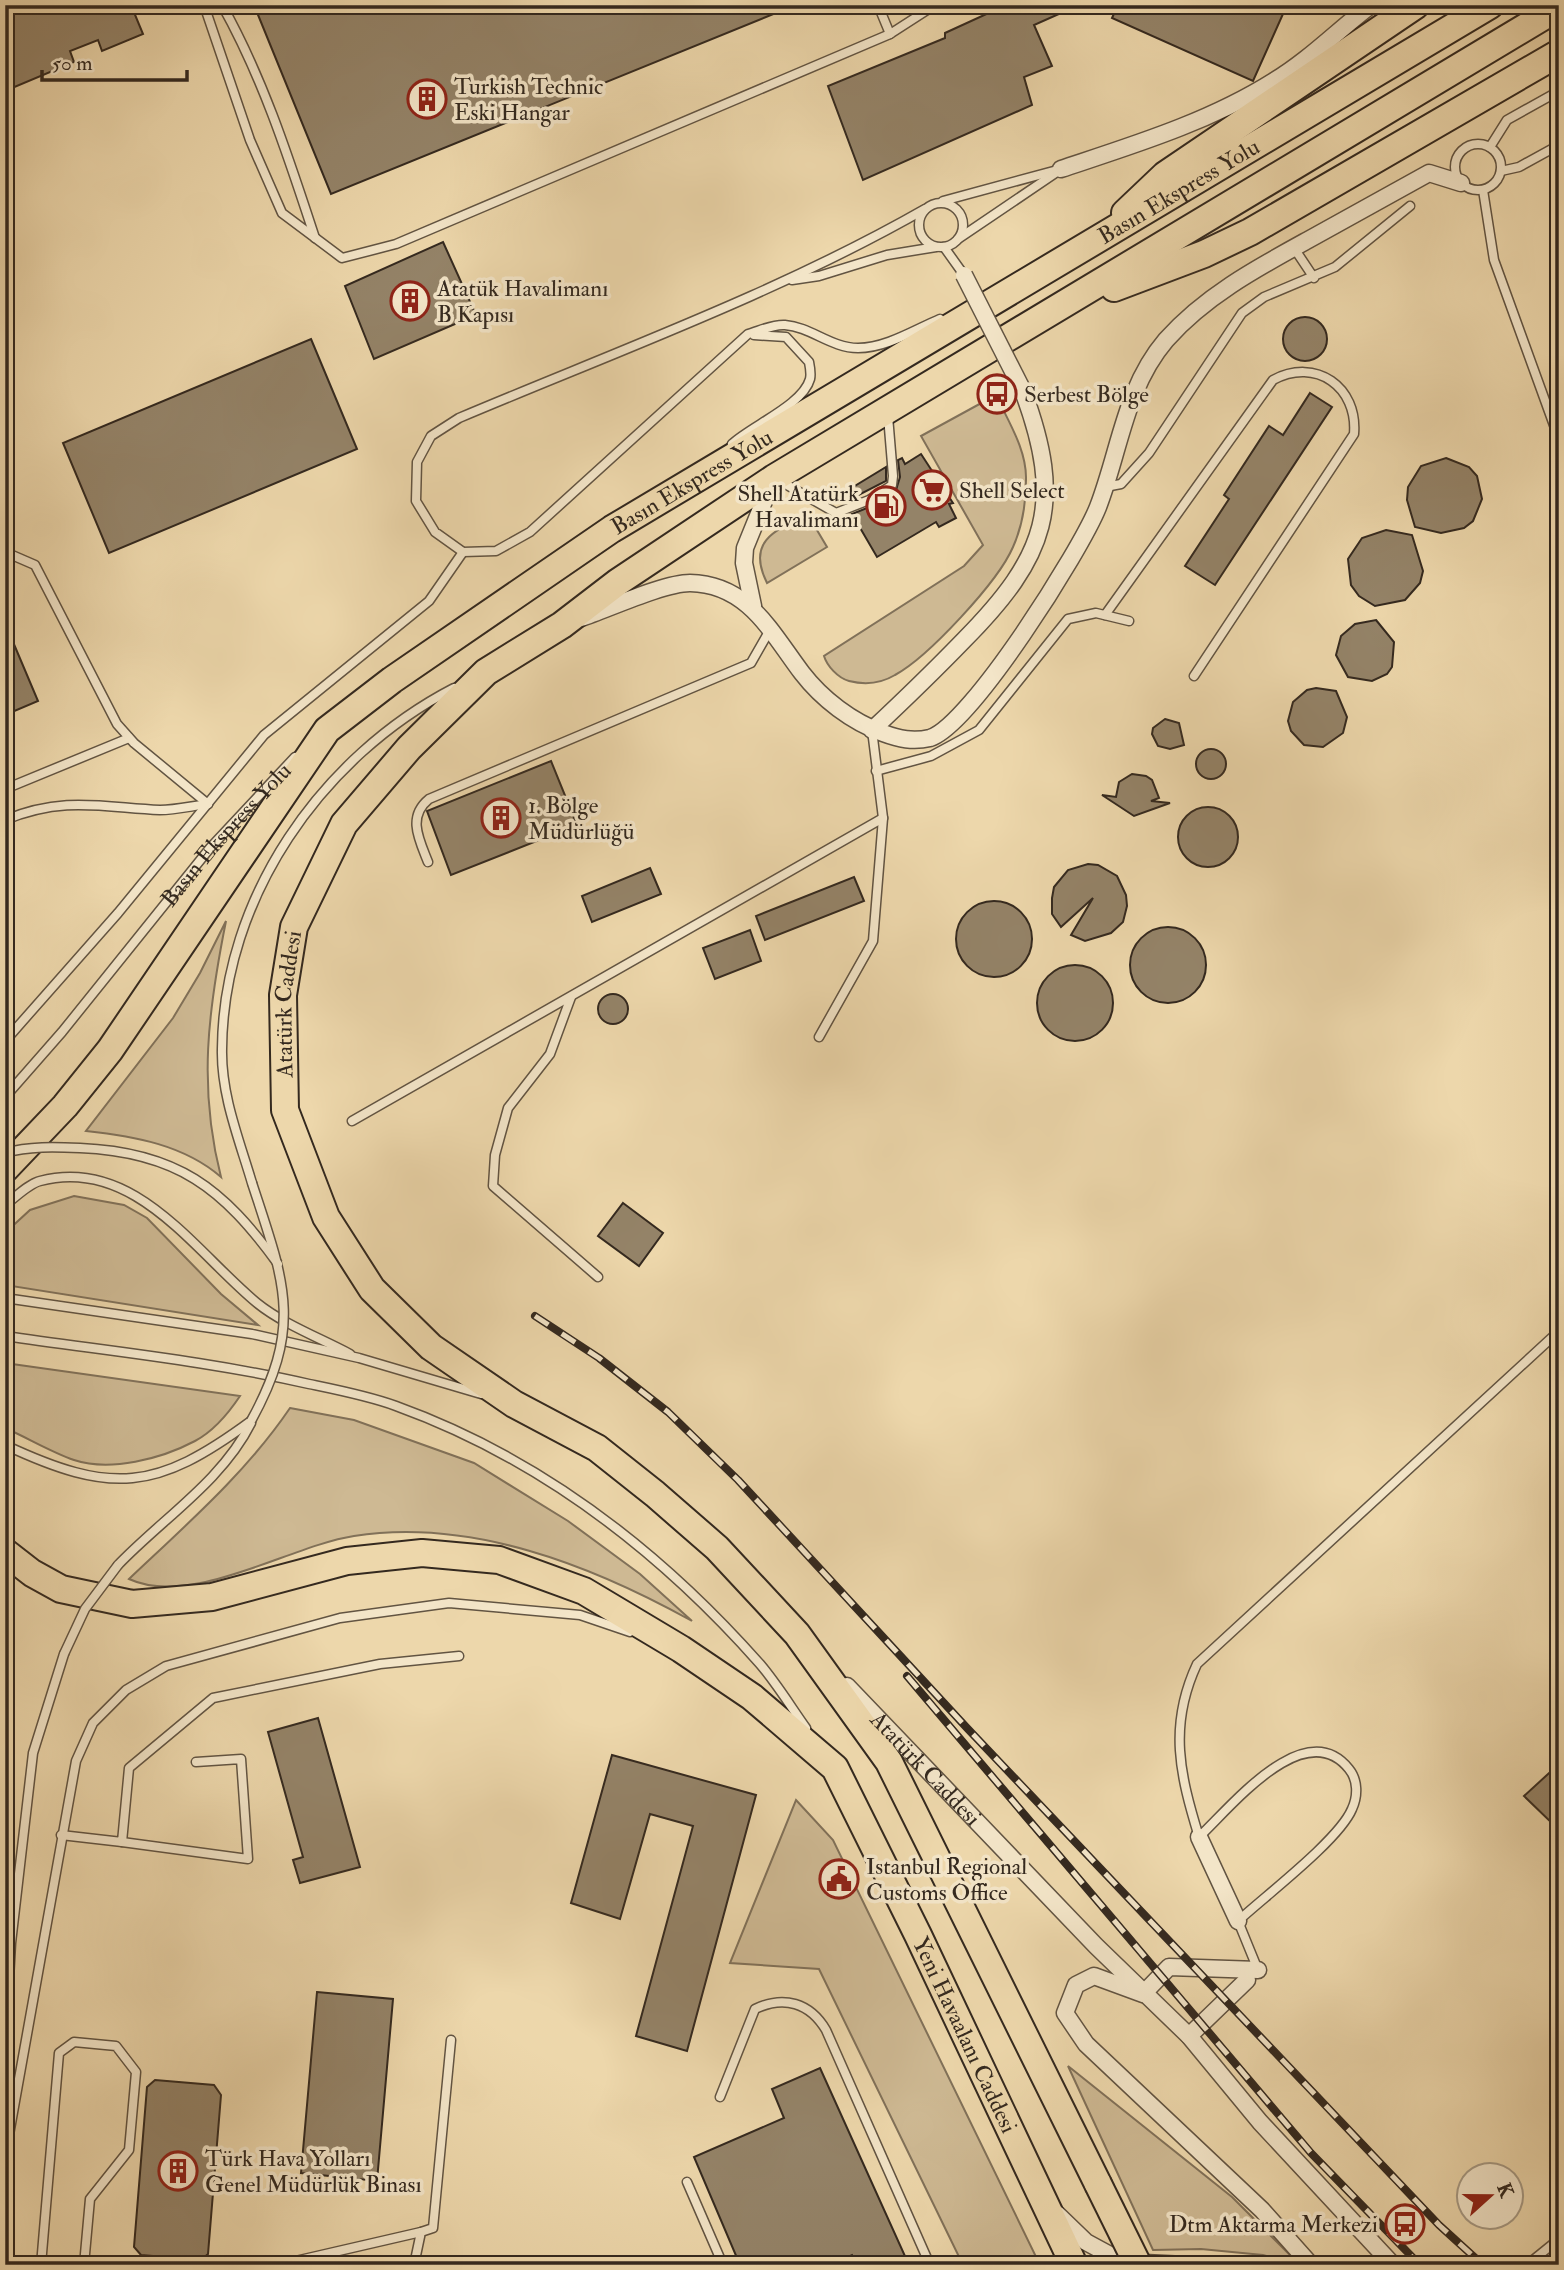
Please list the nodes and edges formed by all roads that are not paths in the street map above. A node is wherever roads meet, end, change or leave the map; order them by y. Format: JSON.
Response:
{"nodes":[{"id":1,"x":204,"y":5,"type":"edge"},
{"id":2,"x":222,"y":5,"type":"edge"},
{"id":3,"x":878,"y":5,"type":"edge"},
{"id":4,"x":935,"y":5,"type":"edge"},
{"id":5,"x":1371,"y":5,"type":"edge"},
{"id":6,"x":1416,"y":5,"type":"edge"},
{"id":7,"x":1490,"y":5,"type":"edge"},
{"id":8,"x":1559,"y":7,"type":"edge"},
{"id":9,"x":890,"y":34,"type":"junction"},
{"id":10,"x":1559,"y":53,"type":"edge"},
{"id":11,"x":1559,"y":91,"type":"edge"},
{"id":12,"x":1559,"y":145,"type":"edge"},
{"id":13,"x":1490,"y":147,"type":"junction"},
{"id":14,"x":1061,"y":169,"type":"junction"},
{"id":15,"x":1501,"y":171,"type":"junction"},
{"id":16,"x":1461,"y":183,"type":"junction"},
{"id":17,"x":1483,"y":190,"type":"junction"},
{"id":18,"x":938,"y":202,"type":"junction"},
{"id":19,"x":1410,"y":206,"type":"dead end"},
{"id":20,"x":925,"y":209,"type":"junction"},
{"id":21,"x":1110,"y":234,"type":"junction"},
{"id":22,"x":315,"y":238,"type":"junction"},
{"id":23,"x":956,"y":241,"type":"junction"},
{"id":24,"x":940,"y":247,"type":"junction"},
{"id":25,"x":1294,"y":248,"type":"junction"},
{"id":26,"x":964,"y":275,"type":"junction"},
{"id":27,"x":1314,"y":278,"type":"junction"},
{"id":28,"x":782,"y":281,"type":"junction"},
{"id":29,"x":1016,"y":289,"type":"junction"},
{"id":30,"x":1060,"y":307,"type":"junction"},
{"id":31,"x":748,"y":334,"type":"junction"},
{"id":32,"x":887,"y":410,"type":"junction"},
{"id":33,"x":1559,"y":439,"type":"edge"},
{"id":34,"x":774,"y":478,"type":"junction"},
{"id":35,"x":1105,"y":487,"type":"junction"},
{"id":36,"x":683,"y":490,"type":"junction"},
{"id":37,"x":5,"y":552,"type":"edge"},
{"id":38,"x":463,"y":552,"type":"junction"},
{"id":39,"x":753,"y":606,"type":"junction"},
{"id":40,"x":1105,"y":615,"type":"junction"},
{"id":41,"x":1129,"y":621,"type":"dead end"},
{"id":42,"x":562,"y":625,"type":"junction"},
{"id":43,"x":771,"y":628,"type":"junction"},
{"id":44,"x":486,"y":672,"type":"junction"},
{"id":45,"x":1194,"y":676,"type":"dead end"},
{"id":46,"x":327,"y":730,"type":"junction"},
{"id":47,"x":873,"y":730,"type":"junction"},
{"id":48,"x":129,"y":738,"type":"junction"},
{"id":49,"x":876,"y":771,"type":"junction"},
{"id":50,"x":5,"y":789,"type":"edge"},
{"id":51,"x":208,"y":804,"type":"junction"},
{"id":52,"x":883,"y":818,"type":"junction"},
{"id":53,"x":5,"y":820,"type":"edge"},
{"id":54,"x":428,"y":862,"type":"dead end"},
{"id":55,"x":571,"y":997,"type":"junction"},
{"id":56,"x":819,"y":1037,"type":"dead end"},
{"id":57,"x":5,"y":1041,"type":"edge"},
{"id":58,"x":5,"y":1097,"type":"edge"},
{"id":59,"x":352,"y":1121,"type":"dead end"},
{"id":60,"x":5,"y":1153,"type":"edge"},
{"id":61,"x":5,"y":1169,"type":"edge"},
{"id":62,"x":5,"y":1205,"type":"edge"},
{"id":63,"x":278,"y":1264,"type":"junction"},
{"id":64,"x":598,"y":1277,"type":"dead end"},
{"id":65,"x":5,"y":1298,"type":"edge"},
{"id":66,"x":1559,"y":1331,"type":"edge"},
{"id":67,"x":5,"y":1336,"type":"edge"},
{"id":68,"x":359,"y":1358,"type":"junction"},
{"id":69,"x":514,"y":1404,"type":"junction"},
{"id":70,"x":251,"y":1422,"type":"junction"},
{"id":71,"x":5,"y":1445,"type":"edge"},
{"id":72,"x":5,"y":1552,"type":"edge"},
{"id":73,"x":797,"y":1634,"type":"junction"},
{"id":74,"x":681,"y":1649,"type":"junction"},
{"id":75,"x":460,"y":1656,"type":"dead end"},
{"id":76,"x":196,"y":1762,"type":"dead end"},
{"id":77,"x":835,"y":1769,"type":"junction"},
{"id":78,"x":61,"y":1835,"type":"junction"},
{"id":79,"x":1199,"y":1837,"type":"junction"},
{"id":80,"x":122,"y":1842,"type":"junction"},
{"id":81,"x":1238,"y":1921,"type":"junction"},
{"id":82,"x":1253,"y":1975,"type":"junction"},
{"id":83,"x":1143,"y":1994,"type":"junction"},
{"id":84,"x":1189,"y":2036,"type":"junction"},
{"id":85,"x":452,"y":2040,"type":"dead end"},
{"id":86,"x":5,"y":2053,"type":"edge"},
{"id":87,"x":720,"y":2097,"type":"dead end"},
{"id":88,"x":5,"y":2157,"type":"edge"},
{"id":89,"x":687,"y":2182,"type":"dead end"},
{"id":90,"x":1047,"y":2205,"type":"junction"},
{"id":91,"x":421,"y":2232,"type":"junction"},
{"id":92,"x":1559,"y":2239,"type":"edge"},
{"id":93,"x":41,"y":2265,"type":"edge"},
{"id":94,"x":85,"y":2265,"type":"edge"},
{"id":95,"x":278,"y":2265,"type":"edge"},
{"id":96,"x":414,"y":2265,"type":"edge"},
{"id":97,"x":723,"y":2265,"type":"edge"},
{"id":98,"x":930,"y":2265,"type":"edge"},
{"id":99,"x":1074,"y":2265,"type":"edge"},
{"id":100,"x":1138,"y":2265,"type":"edge"},
{"id":101,"x":1185,"y":2265,"type":"edge"},
{"id":102,"x":1311,"y":2265,"type":"edge"},
{"id":103,"x":1393,"y":2265,"type":"edge"},
{"id":104,"x":1527,"y":2265,"type":"edge"}],
"edges":[{"from":1,"to":22,"type":"lane"},
{"from":2,"to":22,"type":"lane"},
{"from":3,"to":9,"type":"lane"},
{"from":4,"to":9,"type":"lane"},
{"from":5,"to":14,"type":"street"},
{"from":6,"to":21,"type":"main road"},
{"from":7,"to":21,"type":"main road","name":"Basın Ekspress Yolu"},
{"from":8,"to":30,"type":"main road","name":"Basın Ekspress Yolu"},
{"from":9,"to":22,"type":"lane"},
{"from":10,"to":30,"type":"main road"},
{"from":11,"to":13,"type":"lane"},
{"from":12,"to":15,"type":"lane"},
{"from":13,"to":15,"type":"lane"},
{"from":13,"to":16,"type":"lane"},
{"from":14,"to":18,"type":"lane"},
{"from":14,"to":23,"type":"lane"},
{"from":15,"to":17,"type":"lane"},
{"from":16,"to":17,"type":"lane"},
{"from":16,"to":25,"type":"street"},
{"from":17,"to":33,"type":"lane"},
{"from":18,"to":20,"type":"lane"},
{"from":18,"to":23,"type":"lane"},
{"from":19,"to":27,"type":"lane"},
{"from":20,"to":24,"type":"lane"},
{"from":20,"to":28,"type":"lane"},
{"from":21,"to":29,"type":"main road","name":"Basın Ekspress Yolu"},
{"from":23,"to":24,"type":"lane"},
{"from":23,"to":26,"type":"lane"},
{"from":24,"to":26,"type":"lane"},
{"from":24,"to":28,"type":"lane"},
{"from":25,"to":27,"type":"lane"},
{"from":25,"to":35,"type":"street"},
{"from":26,"to":47,"type":"street","bridge":true},
{"from":27,"to":35,"type":"lane"},
{"from":28,"to":38,"type":"lane"},
{"from":29,"to":31,"type":"lane"},
{"from":29,"to":36,"type":"main road","name":"Basın Ekspress Yolu"},
{"from":30,"to":32,"type":"main road","name":"Basın Ekspress Yolu"},
{"from":31,"to":36,"type":"lane"},
{"from":31,"to":38,"type":"lane"},
{"from":32,"to":34,"type":"main road","name":"Basın Ekspress Yolu"},
{"from":32,"to":34,"type":"lane"},
{"from":34,"to":39,"type":"street"},
{"from":34,"to":42,"type":"main road","name":"Basın Ekspress Yolu"},
{"from":35,"to":47,"type":"street"},
{"from":36,"to":46,"type":"main road","name":"Basın Ekspress Yolu"},
{"from":37,"to":48,"type":"lane"},
{"from":38,"to":51,"type":"lane"},
{"from":39,"to":42,"type":"street"},
{"from":39,"to":43,"type":"street"},
{"from":40,"to":41,"type":"lane"},
{"from":40,"to":45,"type":"lane"},
{"from":40,"to":49,"type":"lane"},
{"from":42,"to":44,"type":"main road","name":"Atatürk Caddesi"},
{"from":43,"to":47,"type":"street"},
{"from":43,"to":54,"type":"lane"},
{"from":44,"to":63,"type":"lane","bridge":true},
{"from":44,"to":69,"type":"main road","name":"Atatürk Caddesi"},
{"from":46,"to":58,"type":"lane","name":"Basın Ekspress Yolu"},
{"from":46,"to":61,"type":"main road"},
{"from":47,"to":49,"type":"lane"},
{"from":48,"to":50,"type":"lane"},
{"from":48,"to":51,"type":"lane"},
{"from":49,"to":52,"type":"lane"},
{"from":51,"to":53,"type":"lane"},
{"from":51,"to":57,"type":"lane"},
{"from":52,"to":55,"type":"lane"},
{"from":52,"to":56,"type":"lane"},
{"from":55,"to":59,"type":"lane"},
{"from":55,"to":64,"type":"lane"},
{"from":60,"to":63,"type":"lane","bridge":true},
{"from":62,"to":68,"type":"lane"},
{"from":63,"to":70,"type":"lane","bridge":true},
{"from":65,"to":68,"type":"lane"},
{"from":66,"to":79,"type":"lane"},
{"from":67,"to":77,"type":"lane"},
{"from":68,"to":69,"type":"lane"},
{"from":69,"to":73,"type":"main road","name":"Atatürk Caddesi"},
{"from":70,"to":71,"type":"lane"},
{"from":70,"to":86,"type":"lane","bridge":true},
{"from":72,"to":74,"type":"main road"},
{"from":73,"to":83,"type":"street","name":"Atatürk Caddesi"},
{"from":73,"to":100,"type":"main road","name":"Atatürk Caddesi","bridge":true},
{"from":74,"to":77,"type":"main road"},
{"from":74,"to":78,"type":"lane"},
{"from":75,"to":80,"type":"lane"},
{"from":76,"to":80,"type":"lane"},
{"from":77,"to":90,"type":"main road","name":"Yeni Havaalanı Caddesi"},
{"from":78,"to":80,"type":"lane"},
{"from":78,"to":88,"type":"lane"},
{"from":79,"to":81,"type":"street"},
{"from":79,"to":81,"type":"lane"},
{"from":81,"to":82,"type":"lane"},
{"from":82,"to":83,"type":"street"},
{"from":82,"to":84,"type":"street"},
{"from":83,"to":84,"type":"street","name":"Atatürk Caddesi"},
{"from":83,"to":102,"type":"street","name":"Atatürk Caddesi"},
{"from":84,"to":103,"type":"street","name":"Atatürk Caddesi"},
{"from":85,"to":91,"type":"lane"},
{"from":87,"to":98,"type":"lane"},
{"from":89,"to":97,"type":"lane"},
{"from":90,"to":99,"type":"main road","name":"Yeni Havaalanı Caddesi"},
{"from":90,"to":101,"type":"street"},
{"from":91,"to":95,"type":"lane"},
{"from":91,"to":96,"type":"lane"},
{"from":92,"to":104,"type":"lane"},
{"from":93,"to":94,"type":"lane"}]}
